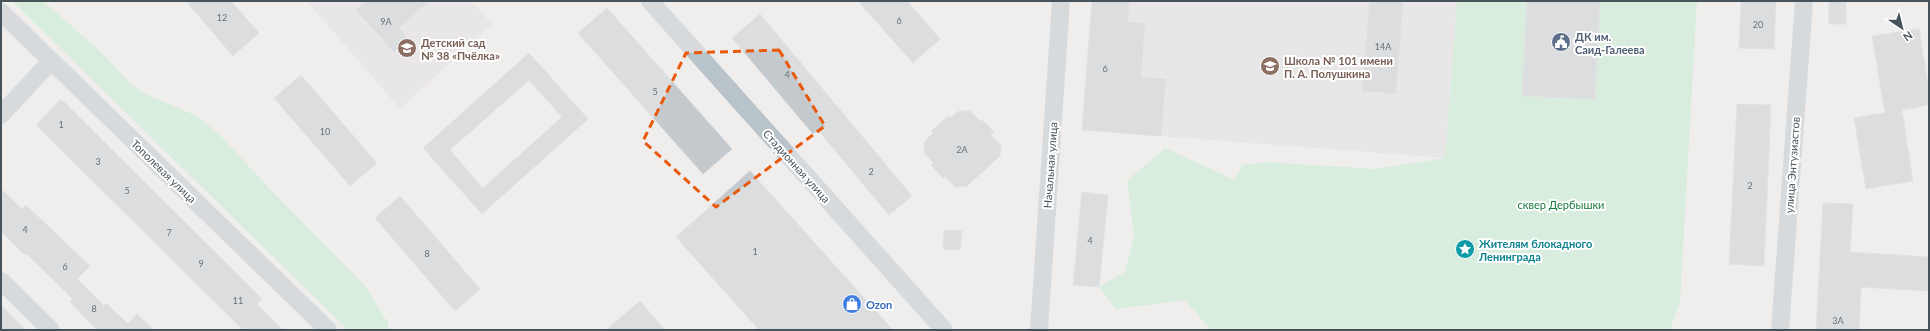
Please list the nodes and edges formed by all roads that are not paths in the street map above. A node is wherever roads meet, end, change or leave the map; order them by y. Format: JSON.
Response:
{"nodes":[{"id":1,"x":650,"y":1,"type":"edge"},
{"id":2,"x":1061,"y":1,"type":"edge"},
{"id":3,"x":1804,"y":1,"type":"edge"},
{"id":4,"x":1,"y":12,"type":"edge"},
{"id":5,"x":51,"y":61,"type":"junction"},
{"id":6,"x":1,"y":114,"type":"edge"},
{"id":7,"x":1,"y":281,"type":"edge"},
{"id":8,"x":51,"y":330,"type":"edge"},
{"id":9,"x":328,"y":330,"type":"edge"},
{"id":10,"x":944,"y":330,"type":"edge"},
{"id":11,"x":1039,"y":330,"type":"edge"},
{"id":12,"x":1780,"y":330,"type":"edge"}],
"edges":[{"from":1,"to":10,"type":"street","name":"Стадионная улица"},
{"from":2,"to":11,"type":"street","name":"Начальная улица"},
{"from":3,"to":12,"type":"street","name":"улица Энтузиастов"},
{"from":4,"to":5,"type":"street","name":"Тополевая улица"},
{"from":5,"to":6,"type":"street"},
{"from":5,"to":9,"type":"street","name":"Тополевая улица"},
{"from":7,"to":8,"type":"street"}]}
